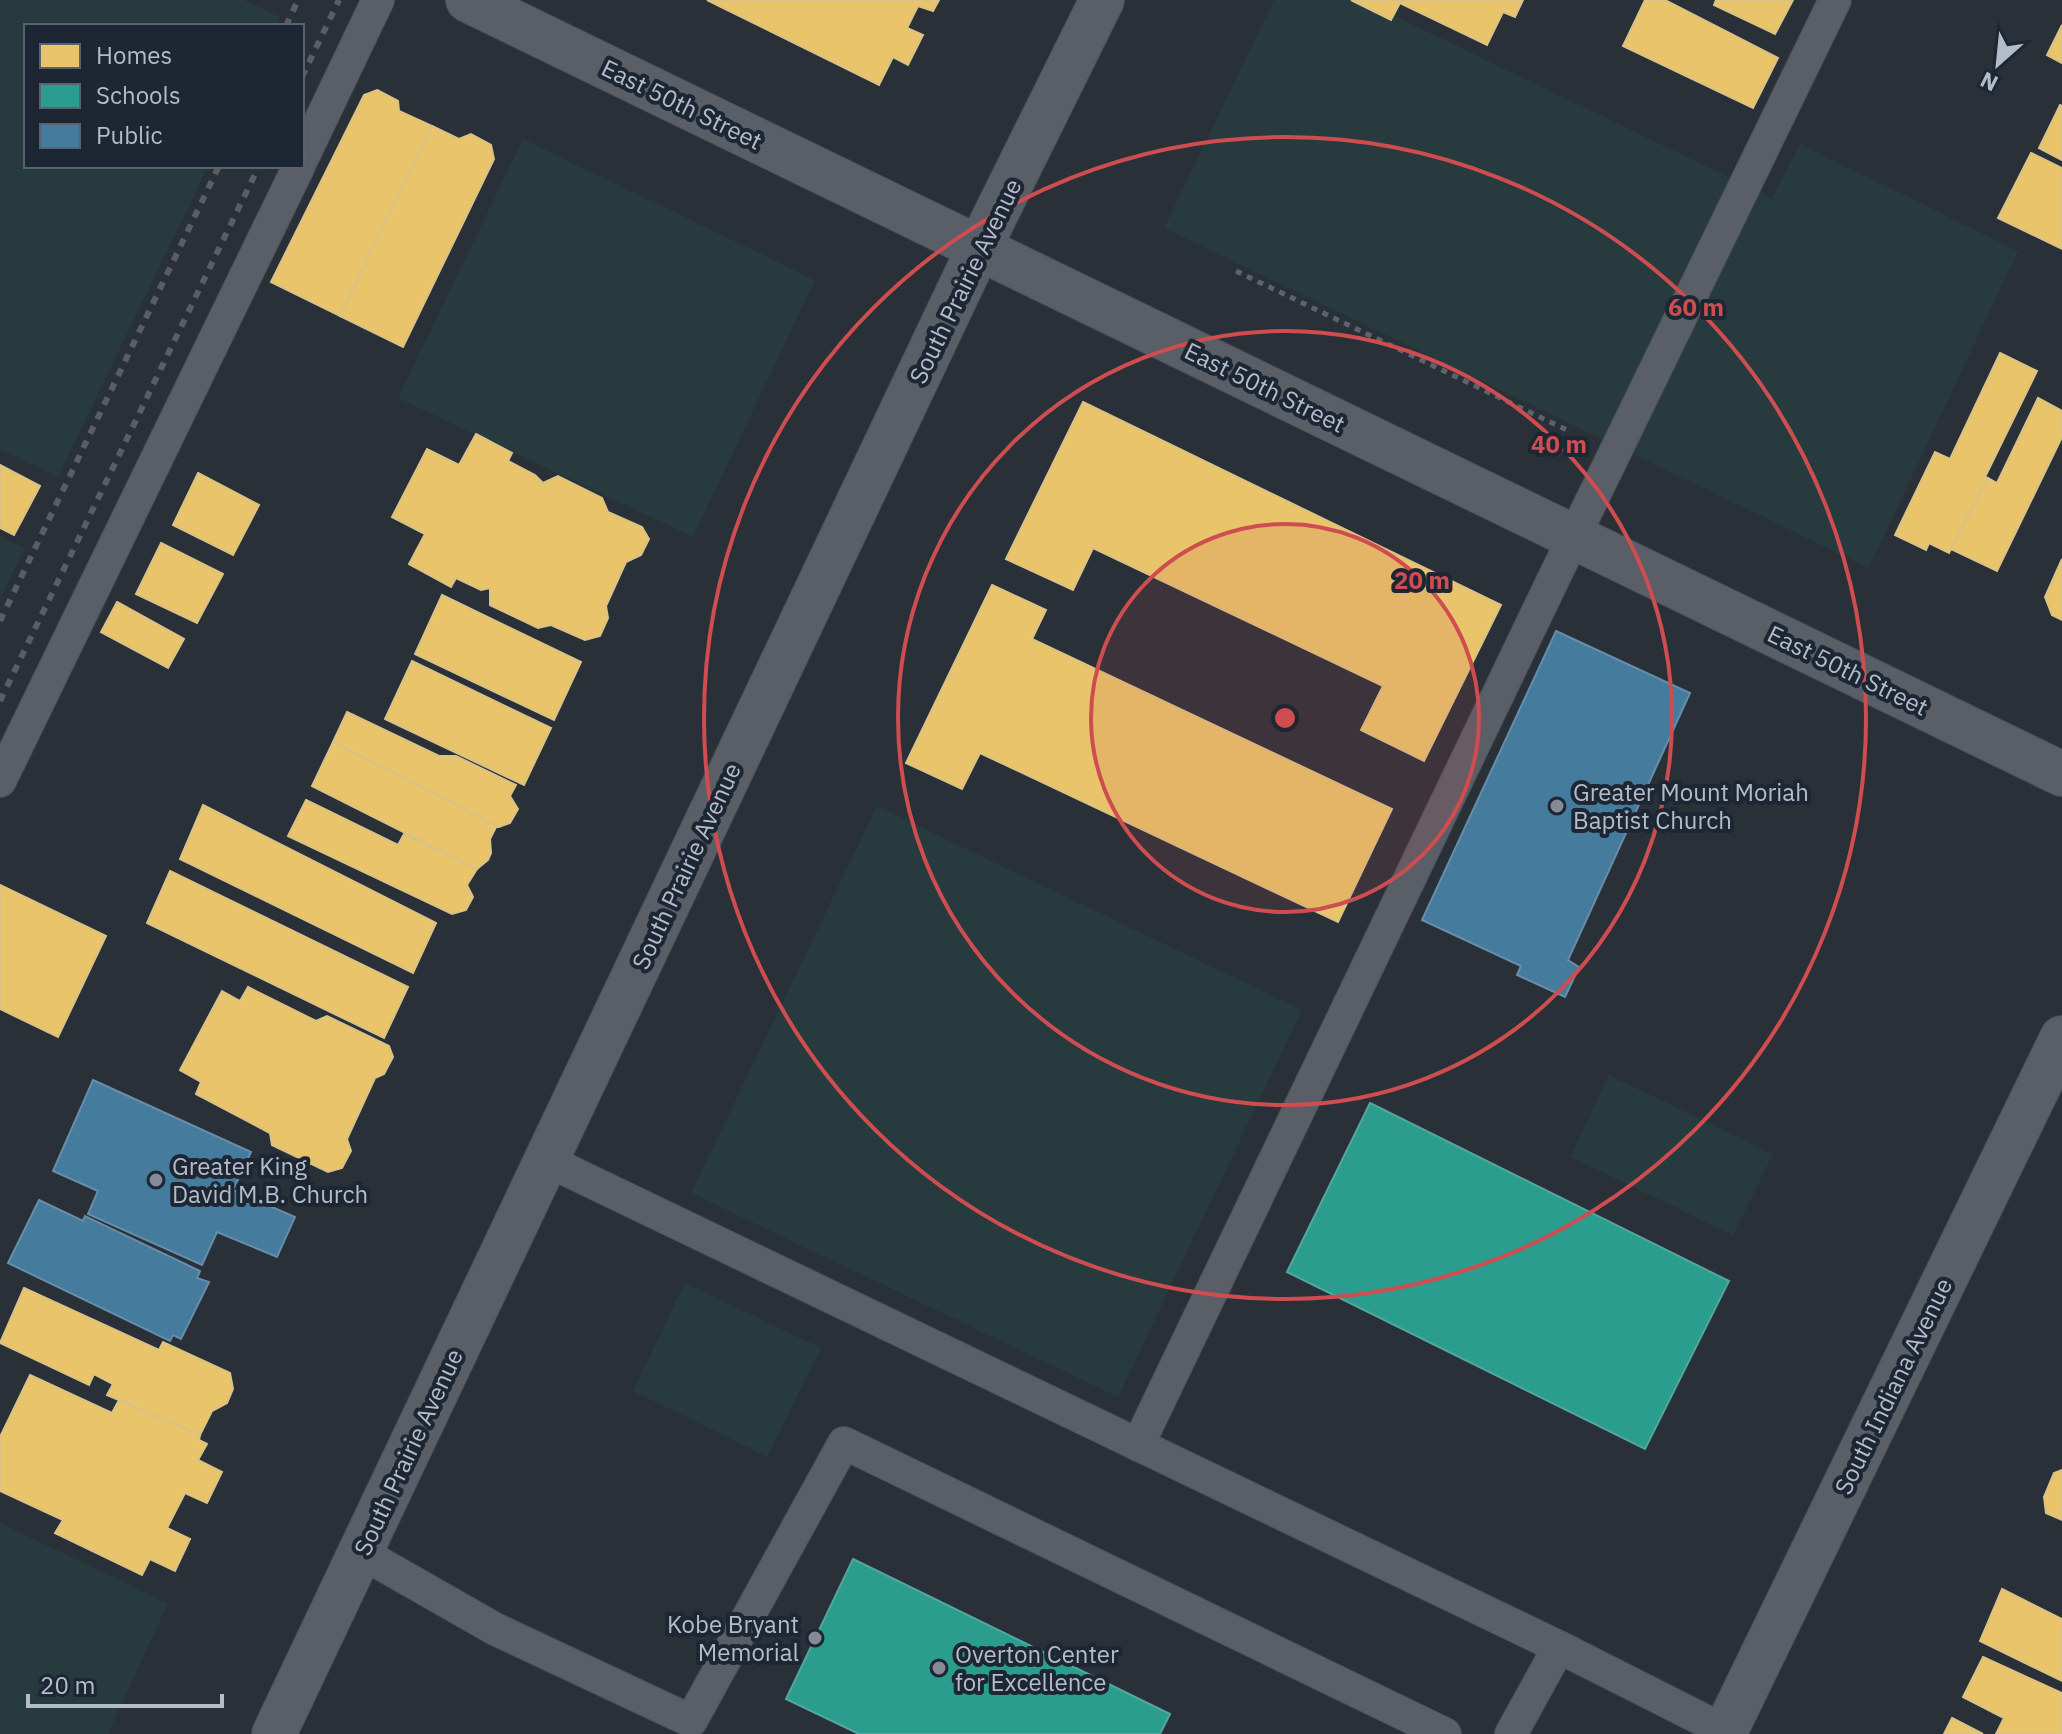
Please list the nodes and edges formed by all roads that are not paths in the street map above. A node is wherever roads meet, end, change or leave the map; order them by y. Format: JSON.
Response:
{"nodes":[{"id":1,"x":378,"y":0,"type":"edge"},
{"id":2,"x":468,"y":0,"type":"edge"},
{"id":3,"x":1102,"y":0,"type":"edge"},
{"id":4,"x":1835,"y":0,"type":"edge"},
{"id":5,"x":304,"y":155,"type":"edge"},
{"id":6,"x":298,"y":168,"type":"edge"},
{"id":7,"x":979,"y":248,"type":"junction"},
{"id":8,"x":1574,"y":537,"type":"junction"},
{"id":9,"x":2062,"y":774,"type":"edge"},
{"id":10,"x":0,"y":781,"type":"edge"},
{"id":11,"x":2062,"y":1038,"type":"edge"},
{"id":12,"x":546,"y":1160,"type":"junction"},
{"id":13,"x":1138,"y":1445,"type":"junction"},
{"id":14,"x":360,"y":1552,"type":"junction"},
{"id":15,"x":1559,"y":1647,"type":"junction"},
{"id":16,"x":1725,"y":1732,"type":"edge"},
{"id":17,"x":274,"y":1734,"type":"edge"},
{"id":18,"x":1445,"y":1734,"type":"edge"},
{"id":19,"x":1511,"y":1734,"type":"edge"}],
"edges":[{"from":1,"to":5,"type":"lane"},
{"from":2,"to":7,"type":"street","name":"East 50th Street"},
{"from":3,"to":7,"type":"street","name":"South Prairie Avenue"},
{"from":4,"to":8,"type":"lane"},
{"from":6,"to":10,"type":"lane"},
{"from":7,"to":8,"type":"street","name":"East 50th Street"},
{"from":7,"to":12,"type":"street","name":"South Prairie Avenue"},
{"from":8,"to":9,"type":"street","name":"East 50th Street"},
{"from":8,"to":13,"type":"lane"},
{"from":11,"to":16,"type":"street","name":"South Indiana Avenue"},
{"from":12,"to":13,"type":"lane"},
{"from":12,"to":14,"type":"street","name":"South Prairie Avenue"},
{"from":13,"to":15,"type":"lane"},
{"from":14,"to":17,"type":"street","name":"South Prairie Avenue"},
{"from":14,"to":18,"type":"lane"},
{"from":15,"to":16,"type":"lane"},
{"from":15,"to":19,"type":"lane"}]}
